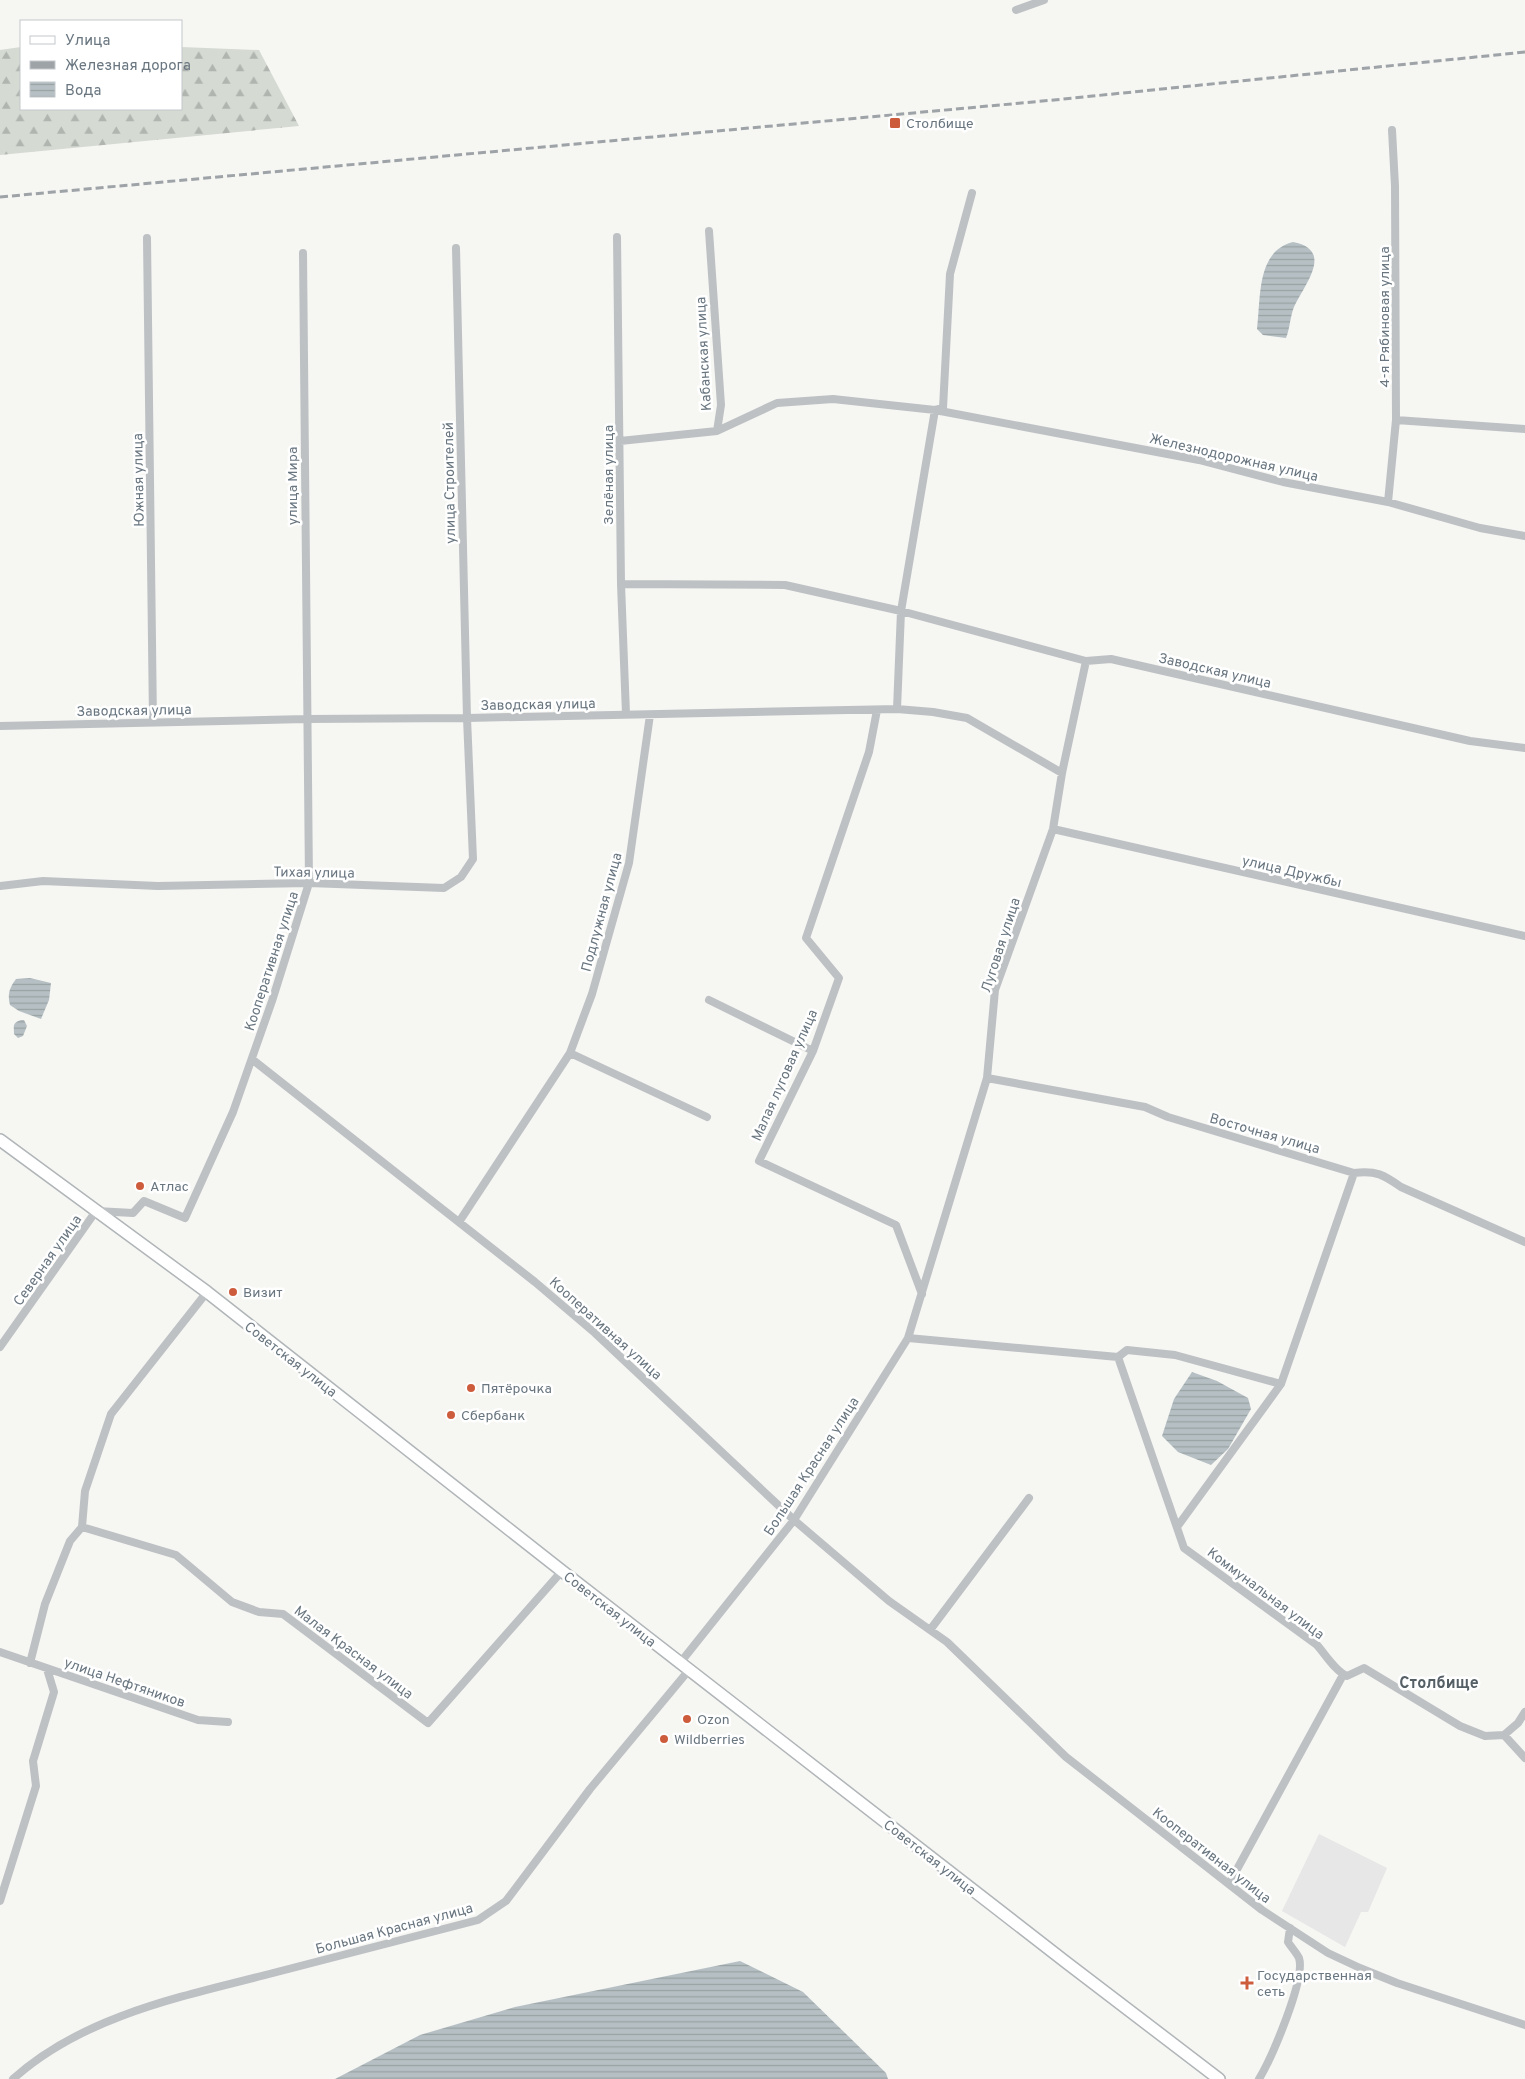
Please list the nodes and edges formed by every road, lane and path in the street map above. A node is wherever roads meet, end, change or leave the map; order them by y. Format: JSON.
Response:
{"nodes":[{"id":1,"x":1044,"y":0,"type":"edge"},
{"id":2,"x":1016,"y":10,"type":"dead end"},
{"id":3,"x":1392,"y":130,"type":"dead end"},
{"id":4,"x":972,"y":193,"type":"dead end"},
{"id":5,"x":708,"y":231,"type":"dead end"},
{"id":6,"x":616,"y":237,"type":"dead end"},
{"id":7,"x":148,"y":238,"type":"dead end"},
{"id":8,"x":456,"y":248,"type":"dead end"},
{"id":9,"x":303,"y":253,"type":"dead end"},
{"id":10,"x":935,"y":410,"type":"junction"},
{"id":11,"x":1396,"y":420,"type":"junction"},
{"id":12,"x":1525,"y":429,"type":"edge"},
{"id":13,"x":717,"y":431,"type":"junction"},
{"id":14,"x":620,"y":441,"type":"junction"},
{"id":15,"x":1388,"y":502,"type":"junction"},
{"id":16,"x":1525,"y":536,"type":"edge"},
{"id":17,"x":621,"y":584,"type":"junction"},
{"id":18,"x":901,"y":611,"type":"junction"},
{"id":19,"x":1086,"y":660,"type":"junction"},
{"id":20,"x":897,"y":709,"type":"junction"},
{"id":21,"x":876,"y":710,"type":"junction"},
{"id":22,"x":626,"y":714,"type":"junction"},
{"id":23,"x":650,"y":714,"type":"junction"},
{"id":24,"x":467,"y":718,"type":"junction"},
{"id":25,"x":306,"y":719,"type":"junction"},
{"id":26,"x":153,"y":722,"type":"junction"},
{"id":27,"x":0,"y":726,"type":"edge"},
{"id":28,"x":1525,"y":748,"type":"edge"},
{"id":29,"x":1062,"y":773,"type":"junction"},
{"id":30,"x":1053,"y":829,"type":"junction"},
{"id":31,"x":309,"y":883,"type":"junction"},
{"id":32,"x":0,"y":886,"type":"edge"},
{"id":33,"x":1525,"y":936,"type":"edge"},
{"id":34,"x":709,"y":1000,"type":"dead end"},
{"id":35,"x":812,"y":1051,"type":"junction"},
{"id":36,"x":570,"y":1053,"type":"junction"},
{"id":37,"x":252,"y":1060,"type":"junction"},
{"id":38,"x":987,"y":1078,"type":"junction"},
{"id":39,"x":707,"y":1117,"type":"dead end"},
{"id":40,"x":0,"y":1140,"type":"edge"},
{"id":41,"x":1354,"y":1173,"type":"junction"},
{"id":42,"x":96,"y":1211,"type":"junction"},
{"id":43,"x":459,"y":1222,"type":"junction"},
{"id":44,"x":1525,"y":1242,"type":"edge"},
{"id":45,"x":207,"y":1292,"type":"junction"},
{"id":46,"x":922,"y":1294,"type":"junction"},
{"id":47,"x":908,"y":1338,"type":"junction"},
{"id":48,"x":0,"y":1347,"type":"edge"},
{"id":49,"x":1118,"y":1357,"type":"junction"},
{"id":50,"x":1281,"y":1384,"type":"junction"},
{"id":51,"x":1029,"y":1498,"type":"dead end"},
{"id":52,"x":794,"y":1520,"type":"junction"},
{"id":53,"x":82,"y":1526,"type":"junction"},
{"id":54,"x":1177,"y":1527,"type":"junction"},
{"id":55,"x":562,"y":1571,"type":"junction"},
{"id":56,"x":930,"y":1630,"type":"junction"},
{"id":57,"x":0,"y":1652,"type":"edge"},
{"id":58,"x":30,"y":1663,"type":"junction"},
{"id":59,"x":685,"y":1666,"type":"junction"},
{"id":60,"x":47,"y":1669,"type":"junction"},
{"id":61,"x":1343,"y":1674,"type":"junction"},
{"id":62,"x":1525,"y":1712,"type":"edge"},
{"id":63,"x":228,"y":1722,"type":"dead end"},
{"id":64,"x":1504,"y":1735,"type":"junction"},
{"id":65,"x":1525,"y":1758,"type":"edge"},
{"id":66,"x":1228,"y":1884,"type":"junction"},
{"id":67,"x":0,"y":1901,"type":"edge"},
{"id":68,"x":1290,"y":1928,"type":"junction"},
{"id":69,"x":1525,"y":2025,"type":"edge"},
{"id":70,"x":13,"y":2079,"type":"edge"},
{"id":71,"x":1219,"y":2079,"type":"edge"},
{"id":72,"x":1259,"y":2079,"type":"edge"}],
"edges":[{"from":1,"to":2,"type":"street"},
{"from":3,"to":11,"type":"street","name":"4-я Рябиновая улица"},
{"from":4,"to":10,"type":"street"},
{"from":5,"to":13,"type":"street","name":"Кабанская улица"},
{"from":6,"to":14,"type":"street","name":"Зелёная улица"},
{"from":7,"to":26,"type":"street","name":"Южная улица"},
{"from":8,"to":24,"type":"street","name":"улица Строителей"},
{"from":9,"to":25,"type":"street","name":"улица Мира"},
{"from":10,"to":13,"type":"street","name":"Кабанская улица"},
{"from":10,"to":15,"type":"street","name":"Железнодорожная улица"},
{"from":10,"to":18,"type":"street"},
{"from":11,"to":12,"type":"street"},
{"from":11,"to":15,"type":"street","name":"4-я Рябиновая улица"},
{"from":13,"to":14,"type":"street"},
{"from":14,"to":17,"type":"street","name":"Зелёная улица"},
{"from":15,"to":16,"type":"street","name":"Железнодорожная улица"},
{"from":17,"to":18,"type":"street","name":"Заводская улица"},
{"from":17,"to":22,"type":"street","name":"Зелёная улица"},
{"from":18,"to":19,"type":"street","name":"Заводская улица"},
{"from":18,"to":20,"type":"street"},
{"from":19,"to":28,"type":"street","name":"Заводская улица"},
{"from":19,"to":29,"type":"street","name":"Луговая улица"},
{"from":20,"to":21,"type":"street","name":"Заводская улица"},
{"from":20,"to":29,"type":"street","name":"Заводская улица"},
{"from":21,"to":23,"type":"street","name":"Заводская улица"},
{"from":21,"to":35,"type":"street","name":"Малая луговая улица"},
{"from":22,"to":23,"type":"street","name":"Заводская улица"},
{"from":22,"to":24,"type":"street","name":"Заводская улица"},
{"from":23,"to":36,"type":"street","name":"Подлужная улица"},
{"from":24,"to":25,"type":"street","name":"Заводская улица"},
{"from":24,"to":31,"type":"street","name":"Тихая улица"},
{"from":25,"to":26,"type":"street","name":"Заводская улица"},
{"from":25,"to":31,"type":"street","name":"Кооперативная улица"},
{"from":26,"to":27,"type":"street","name":"Заводская улица"},
{"from":29,"to":30,"type":"street","name":"Луговая улица"},
{"from":30,"to":33,"type":"street","name":"улица Дружбы"},
{"from":30,"to":38,"type":"street","name":"Луговая улица"},
{"from":31,"to":32,"type":"street","name":"Тихая улица"},
{"from":31,"to":37,"type":"street","name":"Кооперативная улица"},
{"from":34,"to":35,"type":"street"},
{"from":35,"to":46,"type":"street","name":"Малая луговая улица"},
{"from":36,"to":39,"type":"street"},
{"from":36,"to":43,"type":"street","name":"Подлужная улица"},
{"from":37,"to":42,"type":"street","name":"Кооперативная улица"},
{"from":37,"to":43,"type":"street","name":"Кооперативная улица"},
{"from":38,"to":41,"type":"street","name":"Восточная улица"},
{"from":38,"to":46,"type":"street","name":"Луговая улица"},
{"from":40,"to":42,"type":"street","name":"Советская улица"},
{"from":41,"to":44,"type":"street","name":"Восточная улица"},
{"from":41,"to":50,"type":"street"},
{"from":42,"to":45,"type":"street","name":"Советская улица"},
{"from":42,"to":48,"type":"street","name":"Северная улица"},
{"from":43,"to":52,"type":"street","name":"Кооперативная улица"},
{"from":45,"to":53,"type":"street"},
{"from":45,"to":55,"type":"street","name":"Советская улица"},
{"from":46,"to":47,"type":"street","name":"Большая Красная улица"},
{"from":47,"to":49,"type":"street"},
{"from":47,"to":52,"type":"street","name":"Большая Красная улица"},
{"from":49,"to":50,"type":"street"},
{"from":49,"to":54,"type":"street","name":"Коммунальная улица"},
{"from":50,"to":54,"type":"street"},
{"from":51,"to":56,"type":"street"},
{"from":52,"to":56,"type":"street","name":"Кооперативная улица"},
{"from":52,"to":59,"type":"street","name":"Большая Красная улица"},
{"from":53,"to":55,"type":"street","name":"Малая Красная улица"},
{"from":53,"to":58,"type":"street"},
{"from":54,"to":61,"type":"street","name":"Коммунальная улица"},
{"from":55,"to":59,"type":"street","name":"Советская улица"},
{"from":56,"to":66,"type":"street","name":"Кооперативная улица"},
{"from":57,"to":58,"type":"street"},
{"from":58,"to":60,"type":"street"},
{"from":59,"to":70,"type":"street","name":"Большая Красная улица"},
{"from":59,"to":71,"type":"street","name":"Советская улица"},
{"from":60,"to":63,"type":"street","name":"улица Нефтяников"},
{"from":60,"to":67,"type":"street","name":"улица Нефтяников"},
{"from":61,"to":64,"type":"street"},
{"from":61,"to":66,"type":"street"},
{"from":62,"to":64,"type":"street"},
{"from":64,"to":65,"type":"street"},
{"from":66,"to":68,"type":"street","name":"Кооперативная улица"},
{"from":68,"to":69,"type":"street","name":"Кооперативная улица"},
{"from":68,"to":72,"type":"street"}]}
